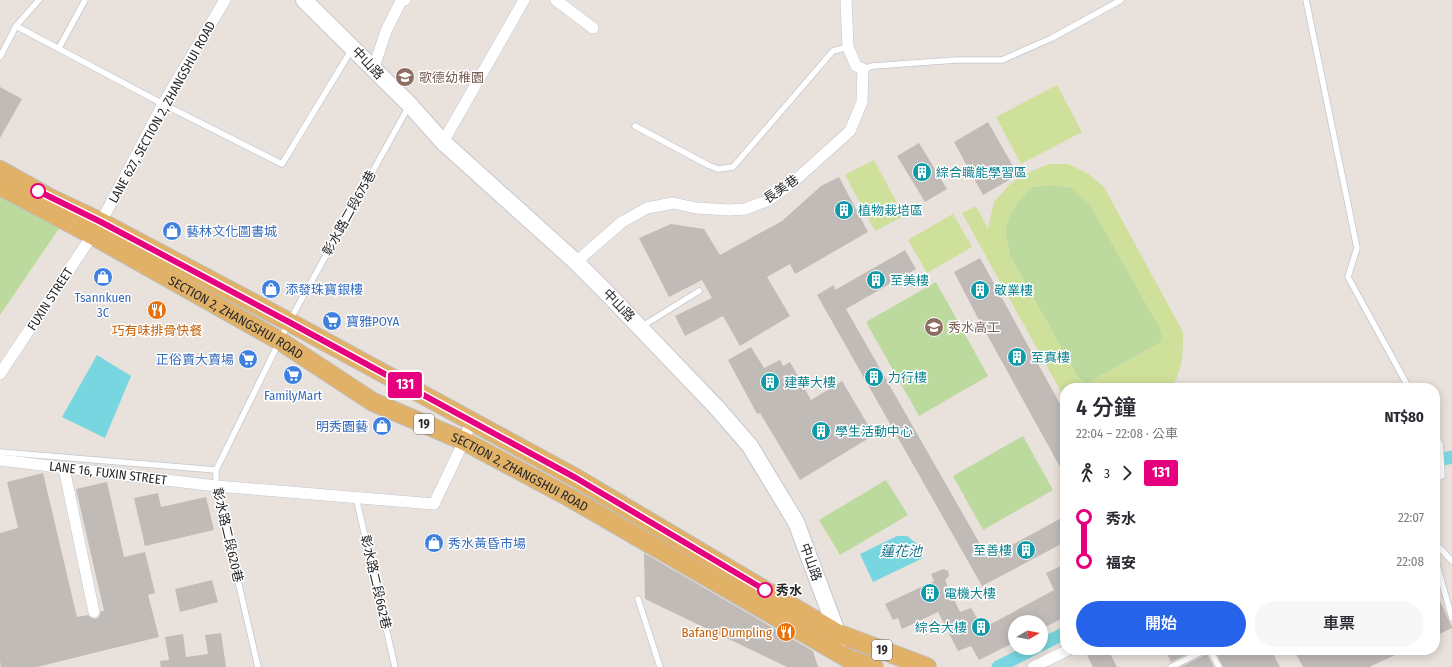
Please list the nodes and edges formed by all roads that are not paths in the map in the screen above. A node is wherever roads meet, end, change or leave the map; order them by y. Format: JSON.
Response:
{"nodes":[{"id":1,"x":39,"y":0,"type":"edge"},
{"id":2,"x":85,"y":0,"type":"edge"},
{"id":3,"x":304,"y":0,"type":"edge"},
{"id":4,"x":405,"y":0,"type":"edge"},
{"id":5,"x":524,"y":0,"type":"edge"},
{"id":6,"x":556,"y":0,"type":"edge"},
{"id":7,"x":846,"y":0,"type":"edge"},
{"id":8,"x":1121,"y":0,"type":"edge"},
{"id":9,"x":1306,"y":0,"type":"edge"},
{"id":10,"x":222,"y":1,"type":"edge"},
{"id":11,"x":16,"y":26,"type":"junction"},
{"id":12,"x":593,"y":28,"type":"dead end"},
{"id":13,"x":353,"y":47,"type":"junction"},
{"id":14,"x":848,"y":47,"type":"junction"},
{"id":15,"x":59,"y":48,"type":"junction"},
{"id":16,"x":0,"y":57,"type":"edge"},
{"id":17,"x":863,"y":69,"type":"junction"},
{"id":18,"x":373,"y":70,"type":"junction"},
{"id":19,"x":163,"y":104,"type":"junction"},
{"id":20,"x":410,"y":105,"type":"junction"},
{"id":21,"x":635,"y":126,"type":"dead end"},
{"id":22,"x":443,"y":142,"type":"junction"},
{"id":23,"x":0,"y":170,"type":"edge"},
{"id":24,"x":0,"y":186,"type":"edge"},
{"id":25,"x":97,"y":227,"type":"junction"},
{"id":26,"x":576,"y":262,"type":"junction"},
{"id":27,"x":699,"y":291,"type":"dead end"},
{"id":28,"x":289,"y":322,"type":"junction"},
{"id":29,"x":640,"y":327,"type":"junction"},
{"id":30,"x":280,"y":341,"type":"junction"},
{"id":31,"x":0,"y":374,"type":"edge"},
{"id":32,"x":1406,"y":383,"type":"edge"},
{"id":33,"x":471,"y":421,"type":"junction"},
{"id":34,"x":464,"y":441,"type":"junction"},
{"id":35,"x":1440,"y":444,"type":"edge"},
{"id":36,"x":0,"y":452,"type":"edge"},
{"id":37,"x":0,"y":460,"type":"edge"},
{"id":38,"x":64,"y":468,"type":"junction"},
{"id":39,"x":216,"y":470,"type":"junction"},
{"id":40,"x":1440,"y":477,"type":"edge"},
{"id":41,"x":576,"y":478,"type":"junction"},
{"id":42,"x":216,"y":486,"type":"junction"},
{"id":43,"x":356,"y":496,"type":"junction"},
{"id":44,"x":567,"y":496,"type":"junction"},
{"id":45,"x":1440,"y":548,"type":"edge"},
{"id":46,"x":1452,"y":561,"type":"edge"},
{"id":47,"x":1440,"y":575,"type":"edge"},
{"id":48,"x":1442,"y":582,"type":"joint"},
{"id":49,"x":638,"y":599,"type":"dead end"},
{"id":50,"x":94,"y":612,"type":"dead end"},
{"id":51,"x":1452,"y":618,"type":"edge"},
{"id":52,"x":837,"y":633,"type":"junction"},
{"id":53,"x":1060,"y":654,"type":"edge"},
{"id":54,"x":1195,"y":655,"type":"edge"},
{"id":55,"x":1213,"y":655,"type":"edge"},
{"id":56,"x":851,"y":663,"type":"edge"},
{"id":57,"x":258,"y":667,"type":"edge"},
{"id":58,"x":395,"y":667,"type":"edge"},
{"id":59,"x":660,"y":667,"type":"edge"},
{"id":60,"x":874,"y":667,"type":"edge"},
{"id":61,"x":927,"y":667,"type":"edge"},
{"id":62,"x":1033,"y":667,"type":"edge"},
{"id":63,"x":1171,"y":667,"type":"edge"},
{"id":64,"x":1219,"y":667,"type":"edge"}],
"edges":[{"from":1,"to":11,"type":"lane"},
{"from":2,"to":15,"type":"lane"},
{"from":3,"to":13,"type":"street","name":"中山路"},
{"from":4,"to":18,"type":"street"},
{"from":5,"to":22,"type":"street"},
{"from":6,"to":12,"type":"street"},
{"from":7,"to":14,"type":"street"},
{"from":8,"to":17,"type":"lane"},
{"from":9,"to":32,"type":"lane"},
{"from":10,"to":19,"type":"street","name":"LANE 627, SECTION 2, ZHANGSHUI ROAD"},
{"from":11,"to":15,"type":"lane"},
{"from":11,"to":16,"type":"lane"},
{"from":13,"to":18,"type":"street","name":"中山路"},
{"from":13,"to":19,"type":"lane"},
{"from":14,"to":17,"type":"street"},
{"from":14,"to":21,"type":"lane"},
{"from":15,"to":19,"type":"lane"},
{"from":17,"to":26,"type":"street","name":"長美巷"},
{"from":18,"to":20,"type":"street","name":"中山路"},
{"from":19,"to":25,"type":"street","name":"LANE 627, SECTION 2, ZHANGSHUI ROAD"},
{"from":20,"to":22,"type":"street","name":"中山路"},
{"from":20,"to":28,"type":"lane","name":"彰水路二段675巷"},
{"from":22,"to":26,"type":"street","name":"中山路"},
{"from":23,"to":25,"type":"main road","name":"SECTION 2, ZHANGSHUI ROAD","number":"19"},
{"from":24,"to":25,"type":"main road","name":"SECTION 2, ZHANGSHUI ROAD","number":"19"},
{"from":25,"to":28,"type":"main road","name":"SECTION 2, ZHANGSHUI ROAD","number":"19"},
{"from":25,"to":30,"type":"main road","name":"SECTION 2, ZHANGSHUI ROAD","number":"19"},
{"from":25,"to":31,"type":"street","name":"FUXIN STREET"},
{"from":26,"to":29,"type":"street","name":"中山路"},
{"from":27,"to":29,"type":"lane"},
{"from":28,"to":30,"type":"lane","name":"彰水路二段620巷"},
{"from":28,"to":33,"type":"main road","name":"SECTION 2, ZHANGSHUI ROAD","number":"19"},
{"from":29,"to":52,"type":"street","name":"中山路"},
{"from":30,"to":34,"type":"main road","name":"SECTION 2, ZHANGSHUI ROAD","number":"19"},
{"from":30,"to":39,"type":"lane","name":"彰水路二段620巷"},
{"from":33,"to":34,"type":"street"},
{"from":33,"to":41,"type":"main road","name":"SECTION 2, ZHANGSHUI ROAD","number":"19"},
{"from":34,"to":43,"type":"street"},
{"from":34,"to":44,"type":"main road","name":"SECTION 2, ZHANGSHUI ROAD","number":"19"},
{"from":35,"to":40,"type":"lane"},
{"from":36,"to":39,"type":"lane"},
{"from":37,"to":38,"type":"street","name":"LANE 16, FUXIN STREET"},
{"from":38,"to":42,"type":"street","name":"LANE 16, FUXIN STREET"},
{"from":38,"to":50,"type":"street"},
{"from":39,"to":42,"type":"lane","name":"彰水路二段620巷"},
{"from":41,"to":44,"type":"main road"},
{"from":41,"to":52,"type":"main road","name":"SECTION 2, ZHANGSHUI ROAD","number":"19"},
{"from":42,"to":43,"type":"street"},
{"from":42,"to":57,"type":"lane","name":"彰水路二段620巷"},
{"from":43,"to":58,"type":"lane","name":"彰水路二段662巷"},
{"from":44,"to":56,"type":"main road","name":"SECTION 2, ZHANGSHUI ROAD","number":"19"},
{"from":45,"to":46,"type":"lane"},
{"from":47,"to":48,"type":"lane"},
{"from":48,"to":51,"type":"lane"},
{"from":49,"to":59,"type":"lane"},
{"from":52,"to":56,"type":"street","name":"中山路"},
{"from":52,"to":61,"type":"main road","number":"19"},
{"from":53,"to":62,"type":"street"},
{"from":54,"to":63,"type":"lane"},
{"from":55,"to":64,"type":"lane"},
{"from":56,"to":60,"type":"main road","number":"19"}]}
